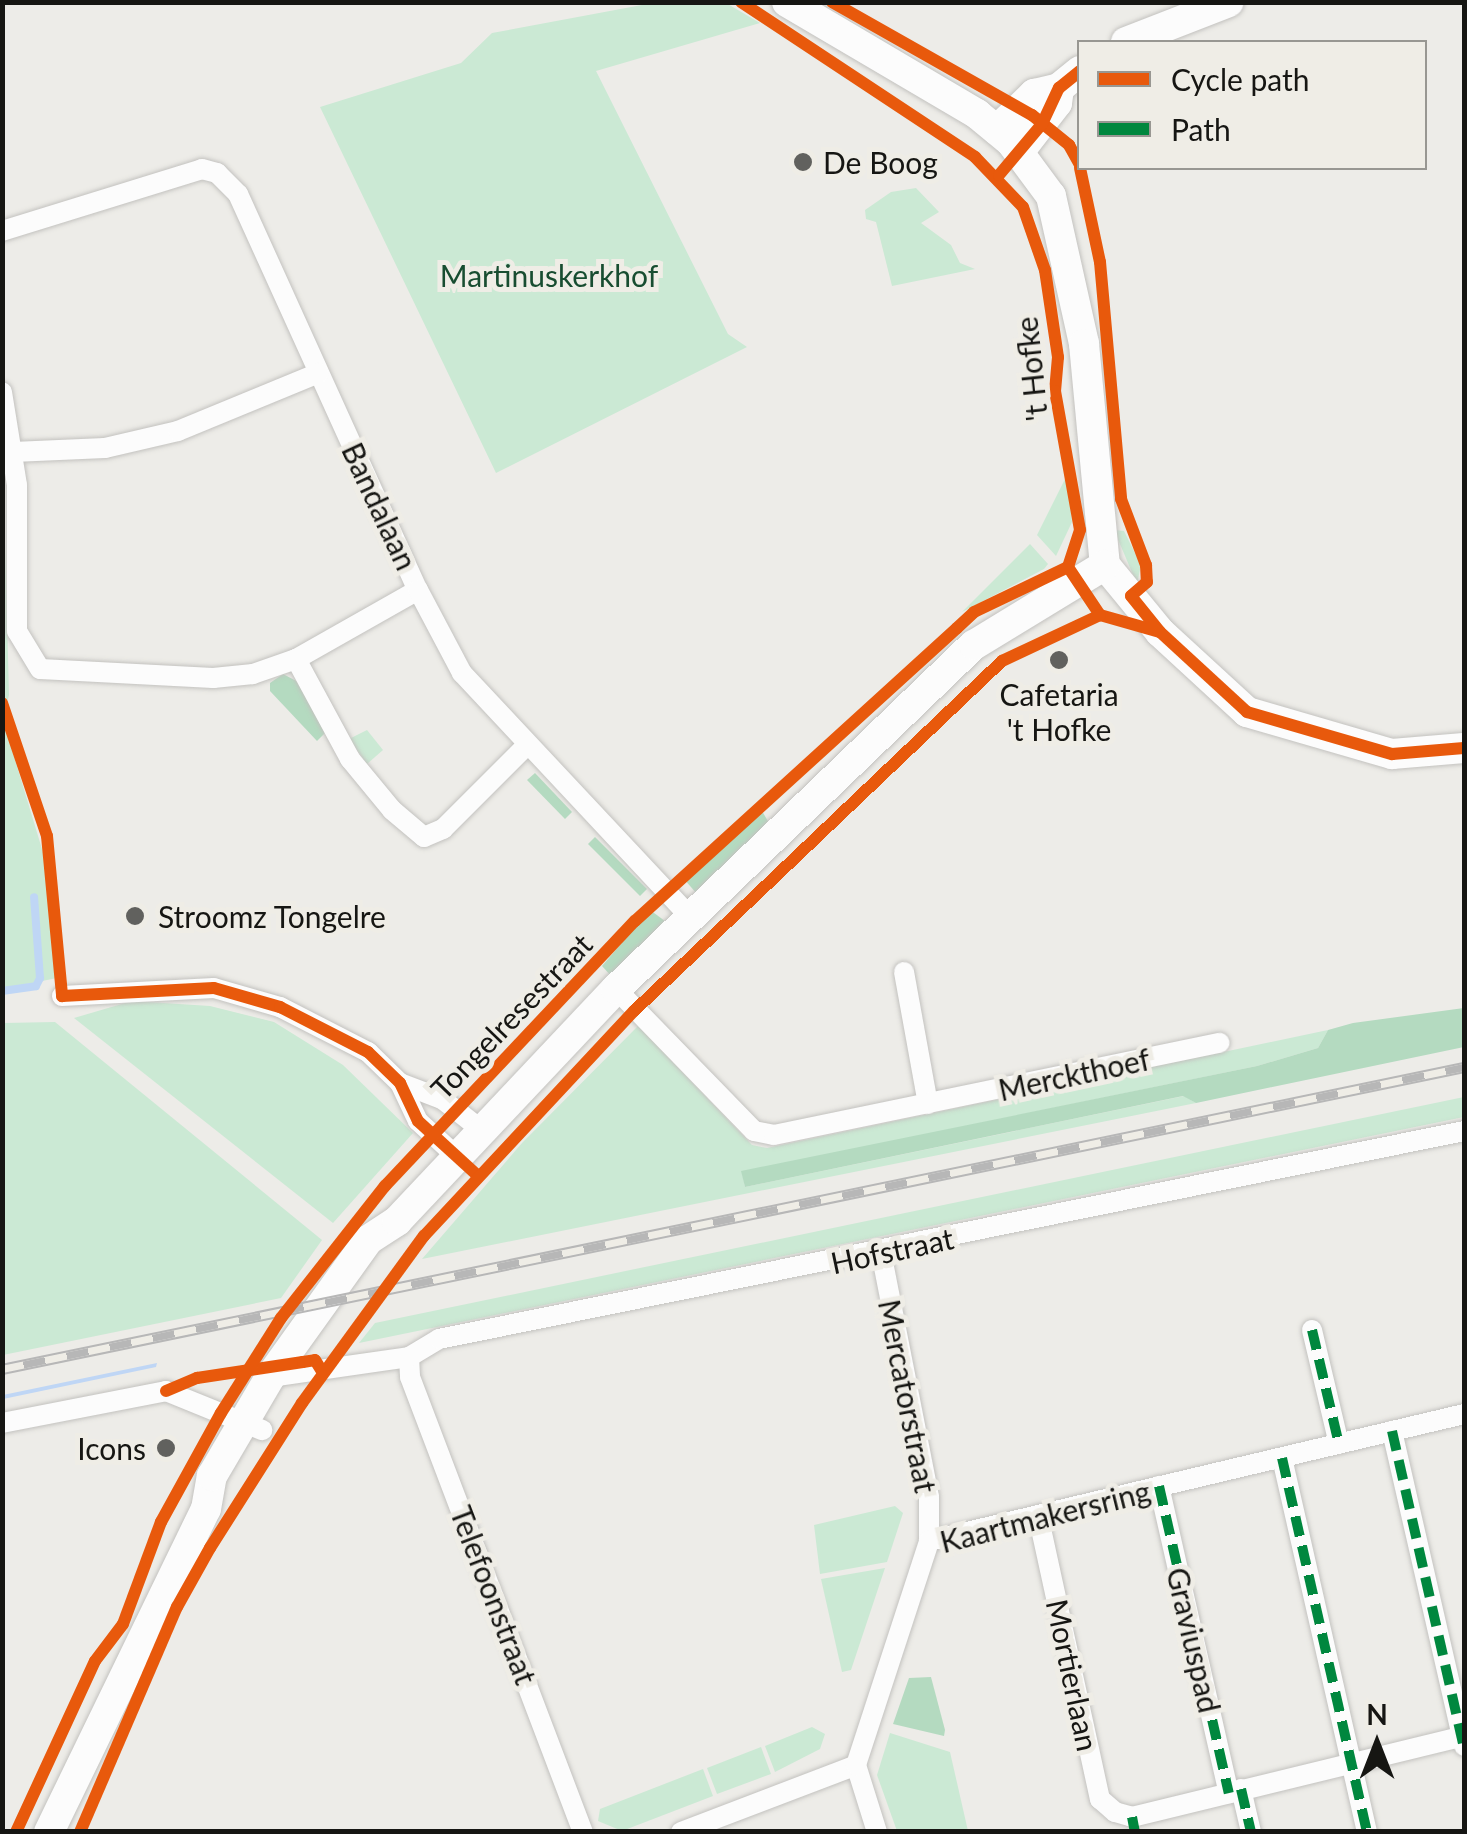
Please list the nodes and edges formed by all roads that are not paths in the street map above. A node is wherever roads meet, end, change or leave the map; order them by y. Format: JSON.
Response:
{"nodes":[{"id":1,"x":787,"y":2,"type":"edge"},
{"id":2,"x":1229,"y":2,"type":"edge"},
{"id":3,"x":1131,"y":40,"type":"edge"},
{"id":4,"x":1069,"y":80,"type":"edge"},
{"id":5,"x":997,"y":130,"type":"junction"},
{"id":6,"x":1020,"y":152,"type":"junction"},
{"id":7,"x":2,"y":232,"type":"edge"},
{"id":8,"x":319,"y":373,"type":"junction"},
{"id":9,"x":2,"y":392,"type":"edge"},
{"id":10,"x":13,"y":452,"type":"junction"},
{"id":11,"x":1105,"y":565,"type":"junction"},
{"id":12,"x":418,"y":590,"type":"junction"},
{"id":13,"x":296,"y":659,"type":"junction"},
{"id":14,"x":525,"y":747,"type":"junction"},
{"id":15,"x":1464,"y":748,"type":"edge"},
{"id":16,"x":692,"y":918,"type":"junction"},
{"id":17,"x":904,"y":972,"type":"dead end"},
{"id":18,"x":616,"y":989,"type":"junction"},
{"id":19,"x":62,"y":996,"type":"dead end"},
{"id":20,"x":1220,"y":1043,"type":"dead end"},
{"id":21,"x":400,"y":1083,"type":"junction"},
{"id":22,"x":928,"y":1104,"type":"junction"},
{"id":23,"x":479,"y":1128,"type":"junction"},
{"id":24,"x":1464,"y":1131,"type":"edge"},
{"id":25,"x":454,"y":1154,"type":"junction"},
{"id":26,"x":881,"y":1252,"type":"junction"},
{"id":27,"x":1312,"y":1330,"type":"dead end"},
{"id":28,"x":409,"y":1357,"type":"junction"},
{"id":29,"x":282,"y":1376,"type":"junction"},
{"id":30,"x":1464,"y":1414,"type":"edge"},
{"id":31,"x":2,"y":1424,"type":"edge"},
{"id":32,"x":252,"y":1426,"type":"junction"},
{"id":33,"x":1392,"y":1431,"type":"junction"},
{"id":34,"x":1338,"y":1444,"type":"junction"},
{"id":35,"x":1282,"y":1458,"type":"junction"},
{"id":36,"x":1160,"y":1486,"type":"junction"},
{"id":37,"x":1038,"y":1515,"type":"junction"},
{"id":38,"x":929,"y":1541,"type":"junction"},
{"id":39,"x":1464,"y":1740,"type":"edge"},
{"id":40,"x":1351,"y":1763,"type":"junction"},
{"id":41,"x":856,"y":1765,"type":"junction"},
{"id":42,"x":1235,"y":1791,"type":"junction"},
{"id":43,"x":1133,"y":1824,"type":"edge"},
{"id":44,"x":50,"y":1832,"type":"edge"},
{"id":45,"x":583,"y":1832,"type":"edge"},
{"id":46,"x":681,"y":1832,"type":"edge"},
{"id":47,"x":877,"y":1832,"type":"edge"},
{"id":48,"x":1252,"y":1832,"type":"edge"},
{"id":49,"x":1367,"y":1832,"type":"edge"}],
"edges":[{"from":1,"to":5,"type":"main road","name":"'t Hofke"},
{"from":2,"to":3,"type":"main road"},
{"from":4,"to":5,"type":"main road"},
{"from":4,"to":6,"type":"main road"},
{"from":5,"to":6,"type":"main road","name":"'t Hofke"},
{"from":6,"to":11,"type":"main road","name":"'t Hofke"},
{"from":7,"to":8,"type":"street","name":"Bandalaan"},
{"from":8,"to":10,"type":"street"},
{"from":8,"to":12,"type":"street","name":"Bandalaan"},
{"from":9,"to":10,"type":"street","name":"Bandalaan"},
{"from":10,"to":13,"type":"street","name":"Bandalaan"},
{"from":11,"to":15,"type":"main road"},
{"from":11,"to":16,"type":"main road","name":"Tongelresestraat"},
{"from":12,"to":13,"type":"street","name":"Bandalaan"},
{"from":12,"to":14,"type":"street"},
{"from":13,"to":14,"type":"street"},
{"from":14,"to":16,"type":"street"},
{"from":16,"to":18,"type":"main road","name":"Tongelresestraat"},
{"from":17,"to":22,"type":"street"},
{"from":18,"to":22,"type":"street","name":"Merckthoef"},
{"from":18,"to":23,"type":"main road","name":"Tongelresestraat"},
{"from":19,"to":21,"type":"street"},
{"from":20,"to":22,"type":"street","name":"Merckthoef"},
{"from":21,"to":23,"type":"street"},
{"from":21,"to":25,"type":"street"},
{"from":23,"to":25,"type":"main road","name":"Tongelresestraat"},
{"from":24,"to":26,"type":"street","name":"Hofstraat"},
{"from":25,"to":29,"type":"main road","name":"Tongelresestraat"},
{"from":26,"to":28,"type":"street","name":"Hofstraat"},
{"from":26,"to":38,"type":"street","name":"Mercatorstraat"},
{"from":27,"to":34,"type":"street"},
{"from":28,"to":29,"type":"street","name":"Hofstraat"},
{"from":28,"to":45,"type":"street","name":"Telefoonstraat"},
{"from":29,"to":32,"type":"main road","name":"Tongelresestraat"},
{"from":30,"to":33,"type":"street","name":"Kaartmakersring"},
{"from":31,"to":32,"type":"street"},
{"from":32,"to":44,"type":"main road","name":"Tongelresestraat"},
{"from":33,"to":34,"type":"street","name":"Kaartmakersring"},
{"from":33,"to":39,"type":"street"},
{"from":34,"to":35,"type":"street","name":"Kaartmakersring"},
{"from":35,"to":36,"type":"street","name":"Kaartmakersring"},
{"from":35,"to":40,"type":"street"},
{"from":36,"to":37,"type":"street","name":"Kaartmakersring"},
{"from":36,"to":42,"type":"street","name":"Graviuspad"},
{"from":37,"to":38,"type":"street","name":"Kaartmakersring"},
{"from":37,"to":43,"type":"street","name":"Mortierlaan"},
{"from":38,"to":41,"type":"street","name":"Kaartmakersring"},
{"from":39,"to":40,"type":"street","name":"Mortierlaan"},
{"from":40,"to":42,"type":"street","name":"Mortierlaan"},
{"from":40,"to":49,"type":"street"},
{"from":41,"to":46,"type":"street"},
{"from":41,"to":47,"type":"street"},
{"from":42,"to":43,"type":"street","name":"Mortierlaan"},
{"from":42,"to":48,"type":"street"}]}
